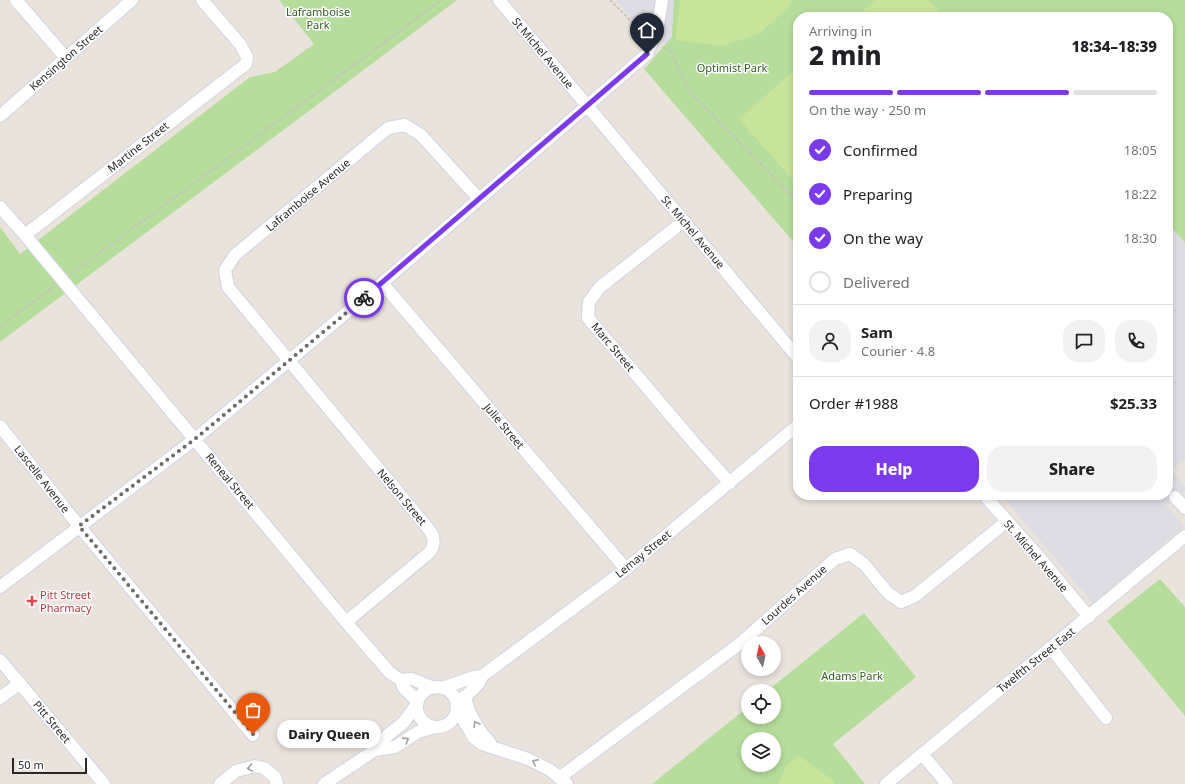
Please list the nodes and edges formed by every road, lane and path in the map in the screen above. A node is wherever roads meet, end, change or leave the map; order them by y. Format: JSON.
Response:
{"nodes":[{"id":1,"x":16,"y":0,"type":"edge"},
{"id":2,"x":132,"y":0,"type":"edge"},
{"id":3,"x":202,"y":0,"type":"edge"},
{"id":4,"x":441,"y":0,"type":"edge"},
{"id":5,"x":499,"y":0,"type":"edge"},
{"id":6,"x":610,"y":0,"type":"edge"},
{"id":7,"x":662,"y":0,"type":"edge"},
{"id":8,"x":650,"y":49,"type":"junction"},
{"id":9,"x":66,"y":58,"type":"junction"},
{"id":10,"x":588,"y":106,"type":"junction"},
{"id":11,"x":0,"y":116,"type":"edge"},
{"id":12,"x":793,"y":197,"type":"edge"},
{"id":13,"x":479,"y":199,"type":"junction"},
{"id":14,"x":0,"y":207,"type":"edge"},
{"id":15,"x":684,"y":221,"type":"junction"},
{"id":16,"x":25,"y":235,"type":"junction"},
{"id":17,"x":62,"y":281,"type":"junction"},
{"id":18,"x":382,"y":282,"type":"junction"},
{"id":19,"x":0,"y":326,"type":"edge"},
{"id":20,"x":793,"y":352,"type":"edge"},
{"id":21,"x":289,"y":361,"type":"junction"},
{"id":22,"x":0,"y":426,"type":"edge"},
{"id":23,"x":793,"y":429,"type":"edge"},
{"id":24,"x":195,"y":439,"type":"junction"},
{"id":25,"x":730,"y":483,"type":"junction"},
{"id":26,"x":1175,"y":497,"type":"dead end"},
{"id":27,"x":988,"y":500,"type":"edge"},
{"id":28,"x":1185,"y":508,"type":"edge"},
{"id":29,"x":1006,"y":522,"type":"junction"},
{"id":30,"x":79,"y":526,"type":"junction"},
{"id":31,"x":1185,"y":536,"type":"edge"},
{"id":32,"x":626,"y":569,"type":"junction"},
{"id":33,"x":0,"y":587,"type":"edge"},
{"id":34,"x":1089,"y":617,"type":"junction"},
{"id":35,"x":346,"y":622,"type":"junction"},
{"id":36,"x":1051,"y":648,"type":"junction"},
{"id":37,"x":0,"y":660,"type":"edge"},
{"id":38,"x":482,"y":676,"type":"junction"},
{"id":39,"x":400,"y":680,"type":"junction"},
{"id":40,"x":20,"y":683,"type":"junction"},
{"id":41,"x":438,"y":688,"type":"junction"},
{"id":42,"x":465,"y":696,"type":"junction"},
{"id":43,"x":0,"y":698,"type":"edge"},
{"id":44,"x":417,"y":703,"type":"junction"},
{"id":45,"x":457,"y":707,"type":"junction"},
{"id":46,"x":1106,"y":718,"type":"dead end"},
{"id":47,"x":435,"y":727,"type":"junction"},
{"id":48,"x":253,"y":734,"type":"dead end"},
{"id":49,"x":492,"y":748,"type":"junction"},
{"id":50,"x":375,"y":750,"type":"junction"},
{"id":51,"x":922,"y":754,"type":"junction"},
{"id":52,"x":563,"y":781,"type":"edge"},
{"id":53,"x":104,"y":784,"type":"edge"},
{"id":54,"x":220,"y":784,"type":"edge"},
{"id":55,"x":276,"y":784,"type":"edge"},
{"id":56,"x":324,"y":784,"type":"edge"},
{"id":57,"x":886,"y":784,"type":"edge"},
{"id":58,"x":947,"y":784,"type":"edge"}],
"edges":[{"from":1,"to":9,"type":"street"},
{"from":2,"to":9,"type":"street","name":"Kensington Street"},
{"from":3,"to":16,"type":"street","name":"Martine Street"},
{"from":4,"to":17,"type":"path"},
{"from":5,"to":10,"type":"street","name":"St Michel Avenue"},
{"from":6,"to":8,"type":"path"},
{"from":7,"to":8,"type":"street"},
{"from":8,"to":10,"type":"street"},
{"from":8,"to":12,"type":"path"},
{"from":9,"to":11,"type":"street","name":"Kensington Street"},
{"from":10,"to":13,"type":"street"},
{"from":10,"to":15,"type":"street","name":"St. Michel Avenue"},
{"from":13,"to":18,"type":"street"},
{"from":13,"to":21,"type":"street","name":"Laframboise Avenue"},
{"from":14,"to":16,"type":"street","name":"Reneal Street"},
{"from":15,"to":20,"type":"street","name":"St. Michel Avenue"},
{"from":15,"to":25,"type":"street","name":"Marc Street"},
{"from":16,"to":17,"type":"street","name":"Reneal Street"},
{"from":17,"to":19,"type":"path"},
{"from":17,"to":24,"type":"street","name":"Reneal Street"},
{"from":18,"to":21,"type":"street"},
{"from":18,"to":32,"type":"street","name":"Julie Street"},
{"from":21,"to":24,"type":"street"},
{"from":21,"to":35,"type":"street","name":"Nelson Street"},
{"from":22,"to":30,"type":"street","name":"Lascelle Avenue"},
{"from":23,"to":25,"type":"street","name":"Lemay Street"},
{"from":24,"to":30,"type":"street"},
{"from":24,"to":35,"type":"street","name":"Reneal Street"},
{"from":25,"to":32,"type":"street","name":"Lemay Street"},
{"from":26,"to":28,"type":"street"},
{"from":27,"to":29,"type":"street","name":"St. Michel Avenue"},
{"from":29,"to":34,"type":"street","name":"St. Michel Avenue"},
{"from":29,"to":52,"type":"street","name":"Lourdes Avenue"},
{"from":30,"to":33,"type":"street"},
{"from":30,"to":48,"type":"street","name":"Lascelle Avenue"},
{"from":31,"to":34,"type":"street","name":"Twelfth Street East"},
{"from":32,"to":38,"type":"street","name":"Lemay Street"},
{"from":34,"to":36,"type":"street","name":"Twelfth Street East"},
{"from":35,"to":39,"type":"street","name":"Reneal Street"},
{"from":36,"to":46,"type":"street"},
{"from":36,"to":51,"type":"street","name":"Twelfth Street East"},
{"from":37,"to":40,"type":"street","name":"Pitt Street"},
{"from":38,"to":41,"type":"street","name":"Lemay Street"},
{"from":38,"to":42,"type":"street","name":"Lemay Street"},
{"from":39,"to":41,"type":"street"},
{"from":39,"to":44,"type":"street","name":"Reneal Street"},
{"from":40,"to":43,"type":"street"},
{"from":40,"to":53,"type":"street","name":"Pitt Street"},
{"from":41,"to":44,"type":"street"},
{"from":41,"to":45,"type":"street"},
{"from":42,"to":45,"type":"street","name":"Lemay Street"},
{"from":49,"to":42,"type":"street","one_way":true},
{"from":44,"to":47,"type":"street"},
{"from":44,"to":50,"type":"street"},
{"from":45,"to":47,"type":"street"},
{"from":45,"to":49,"type":"street"},
{"from":50,"to":47,"type":"street","one_way":true},
{"from":52,"to":49,"type":"street","one_way":true},
{"from":50,"to":56,"type":"street"},
{"from":51,"to":57,"type":"street","name":"Twelfth Street East"},
{"from":51,"to":58,"type":"street"},
{"from":55,"to":54,"type":"street","one_way":true}]}
